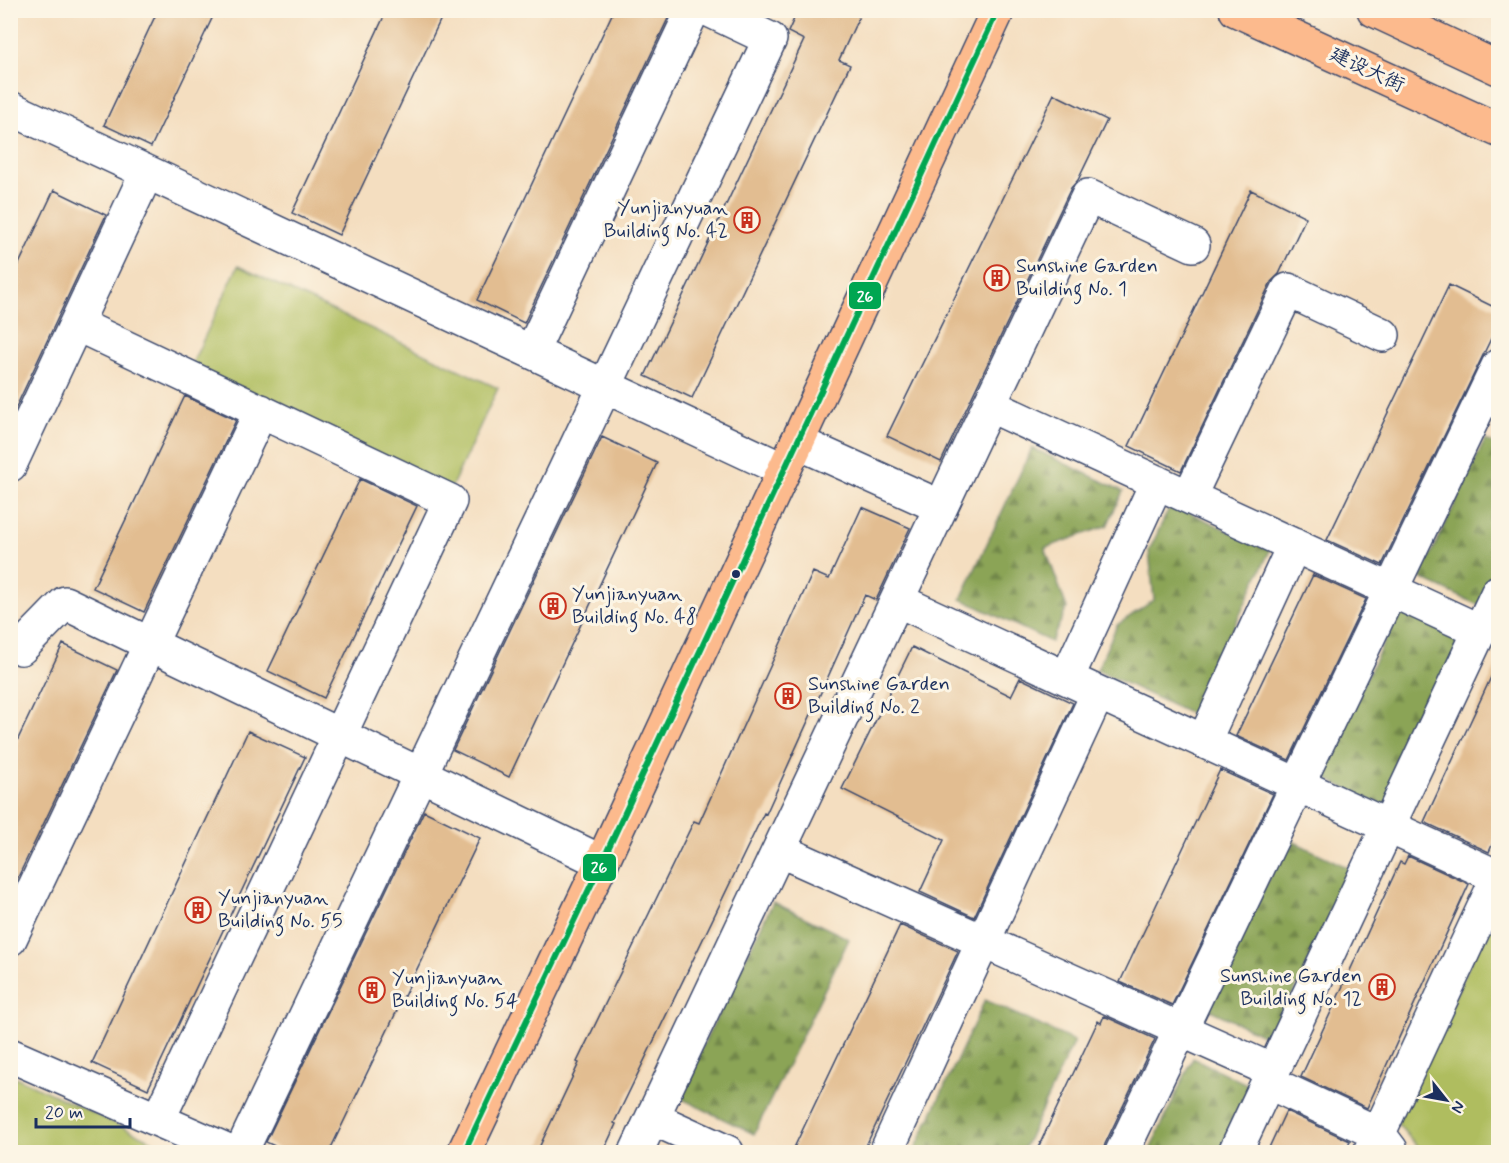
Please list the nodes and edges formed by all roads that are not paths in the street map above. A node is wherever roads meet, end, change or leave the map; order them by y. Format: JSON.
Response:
{"nodes":[{"id":1,"x":693,"y":10,"type":"edge"},
{"id":2,"x":708,"y":10,"type":"edge"},
{"id":3,"x":998,"y":10,"type":"edge"},
{"id":4,"x":1236,"y":10,"type":"edge"},
{"id":5,"x":1374,"y":10,"type":"edge"},
{"id":6,"x":1498,"y":68,"type":"edge"},
{"id":7,"x":10,"y":108,"type":"edge"},
{"id":8,"x":1498,"y":130,"type":"edge"},
{"id":9,"x":147,"y":172,"type":"junction"},
{"id":10,"x":1193,"y":245,"type":"dead end"},
{"id":11,"x":76,"y":324,"type":"junction"},
{"id":12,"x":1383,"y":335,"type":"dead end"},
{"id":13,"x":532,"y":351,"type":"junction"},
{"id":14,"x":1498,"y":366,"type":"edge"},
{"id":15,"x":606,"y":386,"type":"junction"},
{"id":16,"x":989,"y":405,"type":"junction"},
{"id":17,"x":261,"y":411,"type":"junction"},
{"id":18,"x":1486,"y":425,"type":"edge"},
{"id":19,"x":791,"y":456,"type":"junction"},
{"id":20,"x":10,"y":465,"type":"edge"},
{"id":21,"x":1157,"y":482,"type":"junction"},
{"id":22,"x":1189,"y":497,"type":"junction"},
{"id":23,"x":942,"y":507,"type":"junction"},
{"id":24,"x":1294,"y":545,"type":"junction"},
{"id":25,"x":1391,"y":590,"type":"junction"},
{"id":26,"x":1498,"y":592,"type":"edge"},
{"id":27,"x":897,"y":600,"type":"junction"},
{"id":28,"x":1480,"y":631,"type":"junction"},
{"id":29,"x":149,"y":644,"type":"junction"},
{"id":30,"x":14,"y":654,"type":"edge"},
{"id":31,"x":1067,"y":678,"type":"junction"},
{"id":32,"x":1098,"y":693,"type":"junction"},
{"id":33,"x":339,"y":736,"type":"junction"},
{"id":34,"x":1204,"y":741,"type":"junction"},
{"id":35,"x":421,"y":775,"type":"junction"},
{"id":36,"x":1298,"y":784,"type":"junction"},
{"id":37,"x":1389,"y":826,"type":"junction"},
{"id":38,"x":778,"y":850,"type":"junction"},
{"id":39,"x":602,"y":862,"type":"junction"},
{"id":40,"x":1498,"y":877,"type":"edge"},
{"id":41,"x":10,"y":939,"type":"edge"},
{"id":42,"x":983,"y":942,"type":"junction"},
{"id":43,"x":1180,"y":1030,"type":"junction"},
{"id":44,"x":10,"y":1055,"type":"edge"},
{"id":45,"x":1271,"y":1077,"type":"junction"},
{"id":46,"x":652,"y":1118,"type":"junction"},
{"id":47,"x":158,"y":1120,"type":"junction"},
{"id":48,"x":1381,"y":1146,"type":"edge"},
{"id":49,"x":231,"y":1152,"type":"edge"},
{"id":50,"x":241,"y":1152,"type":"edge"},
{"id":51,"x":464,"y":1152,"type":"edge"},
{"id":52,"x":636,"y":1152,"type":"edge"},
{"id":53,"x":727,"y":1152,"type":"edge"},
{"id":54,"x":885,"y":1152,"type":"edge"},
{"id":55,"x":1122,"y":1152,"type":"edge"},
{"id":56,"x":1235,"y":1152,"type":"edge"}],
"edges":[{"from":1,"to":13,"type":"street"},
{"from":2,"to":15,"type":"street"},
{"from":3,"to":19,"type":"main road"},
{"from":4,"to":8,"type":"main road","name":"建设大街"},
{"from":5,"to":6,"type":"main road"},
{"from":7,"to":9,"type":"street"},
{"from":9,"to":11,"type":"street"},
{"from":9,"to":13,"type":"street"},
{"from":10,"to":16,"type":"street"},
{"from":11,"to":17,"type":"street"},
{"from":11,"to":20,"type":"street"},
{"from":12,"to":22,"type":"street"},
{"from":13,"to":15,"type":"street"},
{"from":14,"to":18,"type":"street"},
{"from":15,"to":19,"type":"street"},
{"from":15,"to":35,"type":"street"},
{"from":16,"to":21,"type":"street"},
{"from":16,"to":23,"type":"street"},
{"from":17,"to":29,"type":"street"},
{"from":17,"to":33,"type":"street"},
{"from":18,"to":25,"type":"street"},
{"from":19,"to":23,"type":"street"},
{"from":19,"to":39,"type":"main road"},
{"from":21,"to":22,"type":"street"},
{"from":21,"to":31,"type":"street"},
{"from":22,"to":24,"type":"street"},
{"from":23,"to":27,"type":"street"},
{"from":24,"to":25,"type":"street"},
{"from":24,"to":34,"type":"street"},
{"from":25,"to":28,"type":"street"},
{"from":25,"to":36,"type":"street"},
{"from":26,"to":28,"type":"street"},
{"from":27,"to":31,"type":"street"},
{"from":27,"to":38,"type":"street"},
{"from":28,"to":37,"type":"street"},
{"from":29,"to":30,"type":"street"},
{"from":29,"to":33,"type":"street"},
{"from":29,"to":41,"type":"street"},
{"from":31,"to":32,"type":"street"},
{"from":32,"to":34,"type":"street"},
{"from":32,"to":42,"type":"street"},
{"from":33,"to":35,"type":"street"},
{"from":33,"to":47,"type":"street"},
{"from":34,"to":36,"type":"street"},
{"from":35,"to":39,"type":"street"},
{"from":35,"to":50,"type":"street"},
{"from":36,"to":37,"type":"street"},
{"from":36,"to":43,"type":"street"},
{"from":37,"to":40,"type":"street"},
{"from":37,"to":45,"type":"street"},
{"from":38,"to":42,"type":"street"},
{"from":38,"to":46,"type":"street"},
{"from":39,"to":51,"type":"main road"},
{"from":40,"to":48,"type":"street"},
{"from":42,"to":43,"type":"street"},
{"from":42,"to":54,"type":"street"},
{"from":43,"to":45,"type":"street"},
{"from":43,"to":55,"type":"street"},
{"from":44,"to":47,"type":"street"},
{"from":45,"to":48,"type":"street"},
{"from":45,"to":56,"type":"street"},
{"from":46,"to":52,"type":"street"},
{"from":46,"to":53,"type":"street"},
{"from":47,"to":49,"type":"street"}]}
